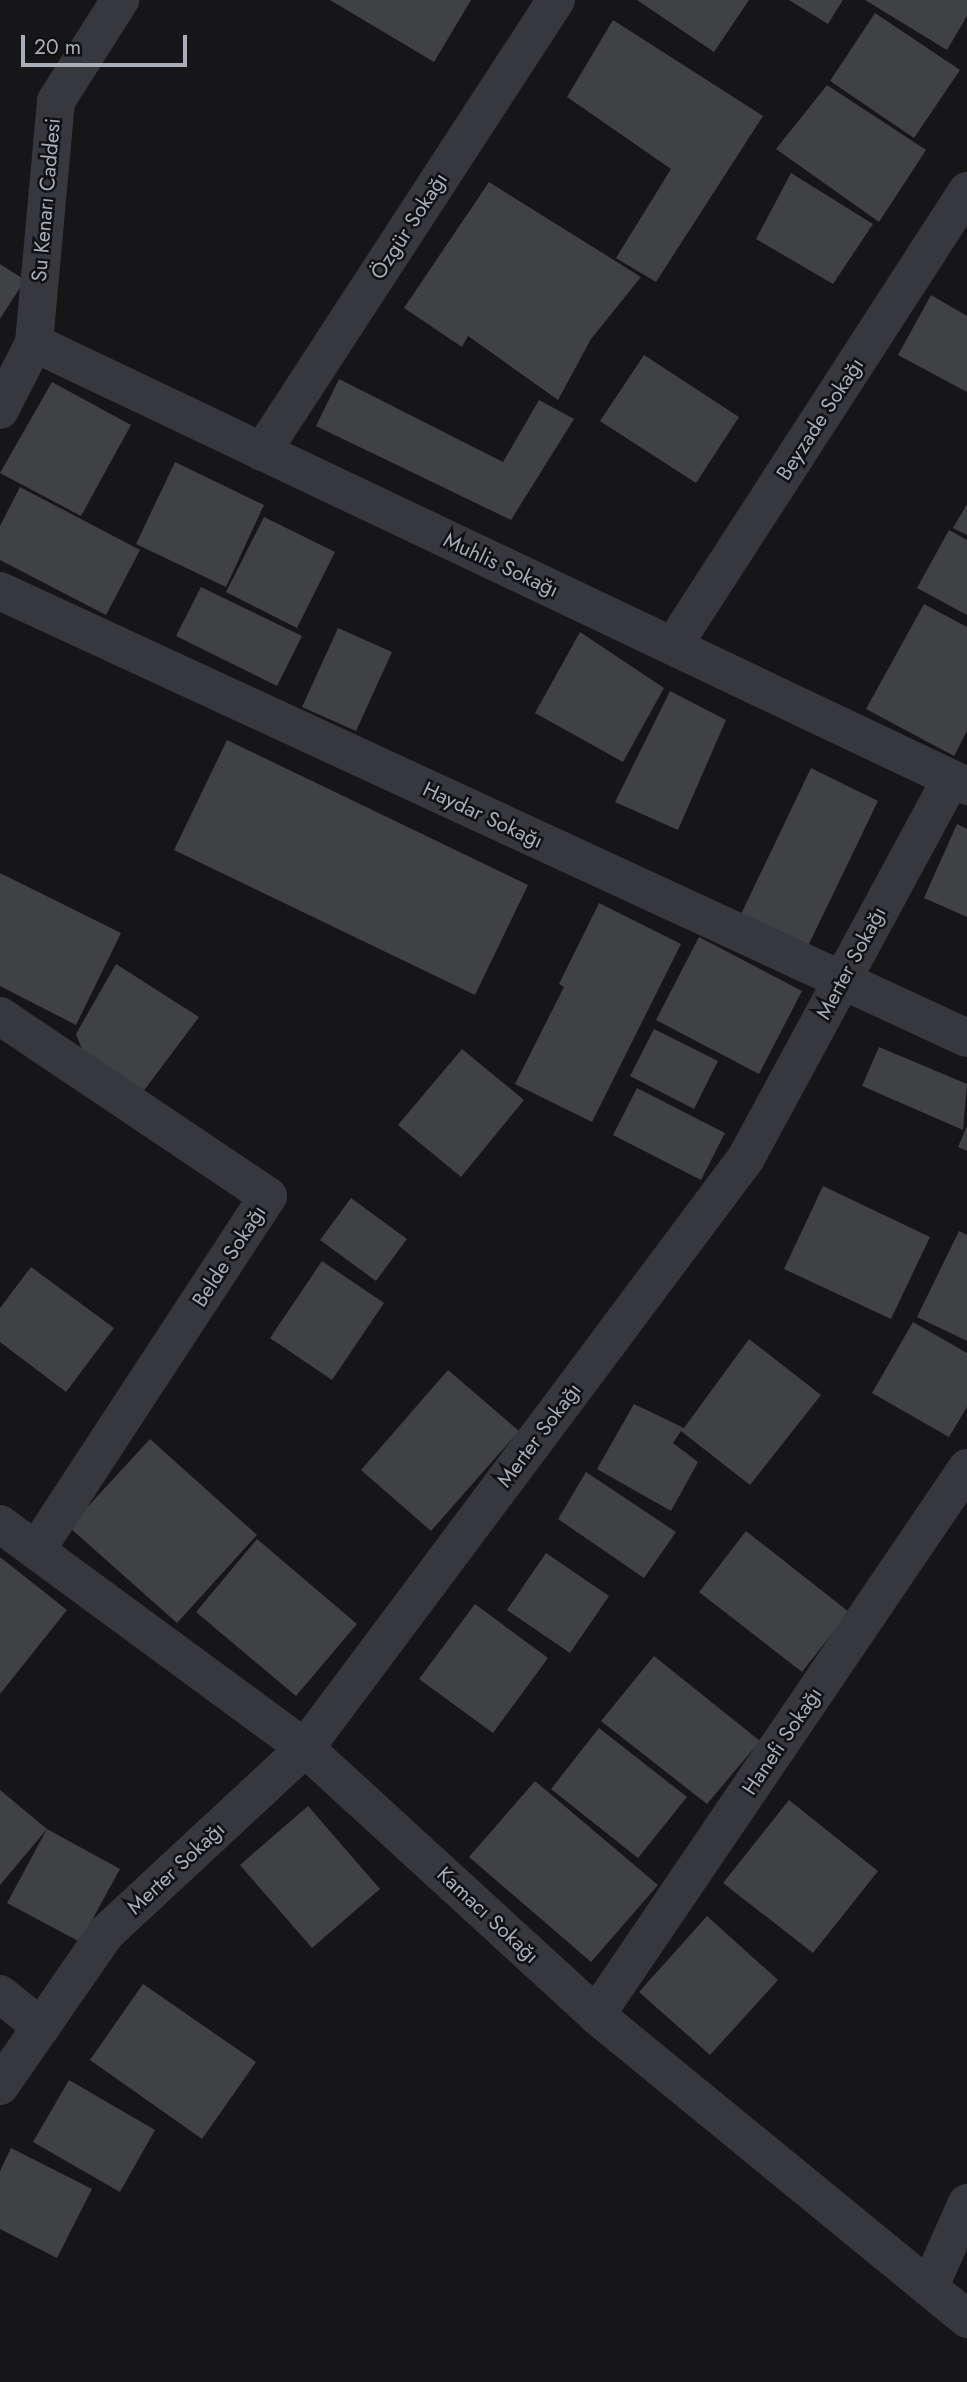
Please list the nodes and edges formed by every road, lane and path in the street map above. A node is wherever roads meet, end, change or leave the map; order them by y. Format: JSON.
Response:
{"nodes":[{"id":1,"x":120,"y":0,"type":"edge"},
{"id":2,"x":556,"y":0,"type":"edge"},
{"id":3,"x":967,"y":191,"type":"edge"},
{"id":4,"x":34,"y":343,"type":"junction"},
{"id":5,"x":0,"y":410,"type":"edge"},
{"id":6,"x":262,"y":452,"type":"junction"},
{"id":7,"x":0,"y":591,"type":"edge"},
{"id":8,"x":673,"y":646,"type":"junction"},
{"id":9,"x":959,"y":783,"type":"edge"},
{"id":10,"x":842,"y":981,"type":"junction"},
{"id":11,"x":0,"y":1017,"type":"edge"},
{"id":12,"x":967,"y":1038,"type":"edge"},
{"id":13,"x":967,"y":1468,"type":"edge"},
{"id":14,"x":0,"y":1524,"type":"edge"},
{"id":15,"x":36,"y":1550,"type":"junction"},
{"id":16,"x":305,"y":1748,"type":"junction"},
{"id":17,"x":0,"y":1994,"type":"edge"},
{"id":18,"x":596,"y":2015,"type":"junction"},
{"id":19,"x":41,"y":2027,"type":"junction"},
{"id":20,"x":0,"y":2086,"type":"edge"},
{"id":21,"x":967,"y":2203,"type":"edge"},
{"id":22,"x":967,"y":2273,"type":"edge"},
{"id":23,"x":929,"y":2288,"type":"junction"},
{"id":24,"x":967,"y":2319,"type":"edge"}],
"edges":[{"from":1,"to":4,"type":"street","name":"Su Kenarı Caddesi"},
{"from":2,"to":6,"type":"street","name":"Özgür Sokağı"},
{"from":3,"to":8,"type":"street","name":"Beyzade Sokağı"},
{"from":4,"to":5,"type":"street","name":"Su Kenarı Caddesi"},
{"from":4,"to":6,"type":"street","name":"Muhlis Sokağı"},
{"from":6,"to":8,"type":"street","name":"Muhlis Sokağı"},
{"from":7,"to":10,"type":"street","name":"Haydar Sokağı"},
{"from":8,"to":9,"type":"street","name":"Muhlis Sokağı"},
{"from":9,"to":10,"type":"street","name":"Merter Sokağı"},
{"from":10,"to":12,"type":"street","name":"Haydar Sokağı"},
{"from":10,"to":16,"type":"street","name":"Merter Sokağı"},
{"from":11,"to":15,"type":"street","name":"Belde Sokağı"},
{"from":13,"to":18,"type":"street","name":"Hanefi Sokağı"},
{"from":14,"to":15,"type":"street","name":"Kamacı Sokağı"},
{"from":15,"to":16,"type":"street","name":"Kamacı Sokağı"},
{"from":16,"to":18,"type":"street","name":"Kamacı Sokağı"},
{"from":16,"to":19,"type":"street","name":"Merter Sokağı"},
{"from":17,"to":19,"type":"street"},
{"from":18,"to":23,"type":"street","name":"Kamacı Sokağı"},
{"from":19,"to":20,"type":"street","name":"Merter Sokağı"},
{"from":21,"to":23,"type":"street"},
{"from":22,"to":23,"type":"street"},
{"from":23,"to":24,"type":"street","name":"Kamacı Sokağı"}]}
